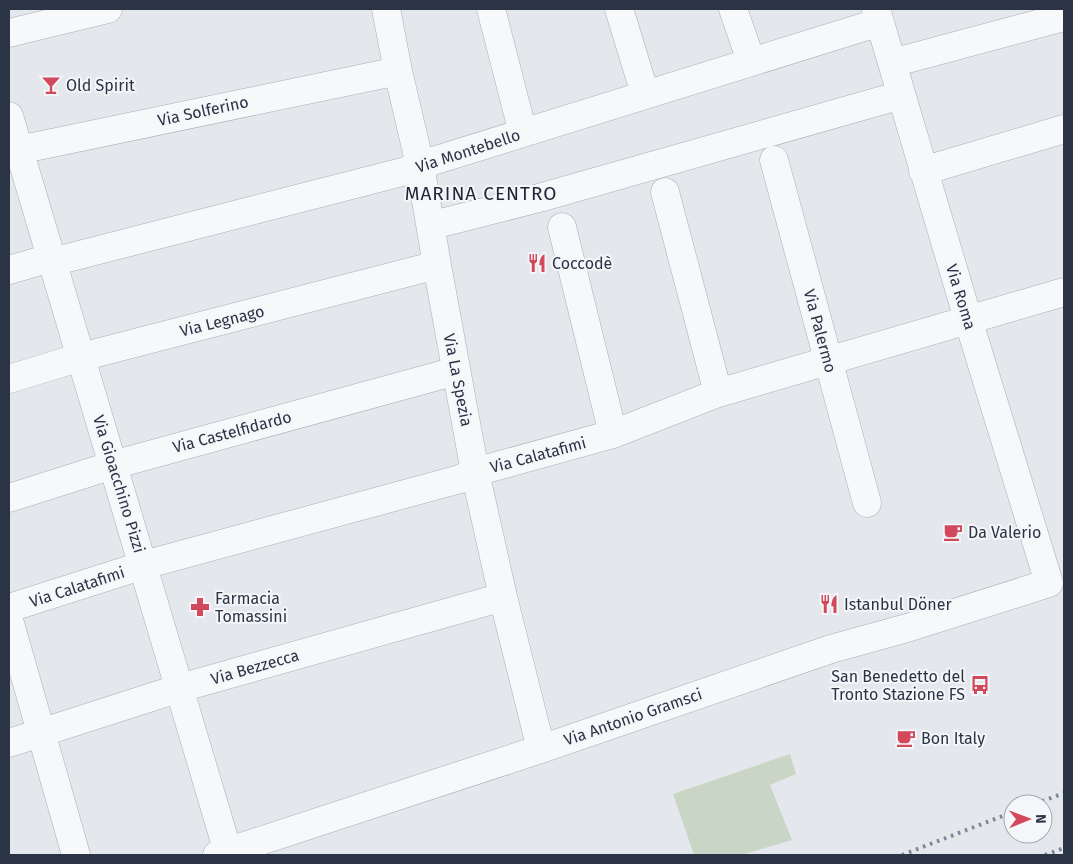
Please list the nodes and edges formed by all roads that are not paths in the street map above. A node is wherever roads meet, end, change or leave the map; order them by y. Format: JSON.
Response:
{"nodes":[{"id":1,"x":108,"y":9,"type":"edge"},
{"id":2,"x":386,"y":9,"type":"edge"},
{"id":3,"x":491,"y":9,"type":"edge"},
{"id":4,"x":619,"y":9,"type":"edge"},
{"id":5,"x":734,"y":10,"type":"edge"},
{"id":6,"x":878,"y":15,"type":"edge"},
{"id":7,"x":1064,"y":16,"type":"edge"},
{"id":8,"x":9,"y":33,"type":"edge"},
{"id":9,"x":751,"y":61,"type":"junction"},
{"id":10,"x":892,"y":63,"type":"junction"},
{"id":11,"x":398,"y":71,"type":"junction"},
{"id":12,"x":644,"y":94,"type":"junction"},
{"id":13,"x":887,"y":99,"type":"dead end"},
{"id":14,"x":9,"y":116,"type":"edge"},
{"id":15,"x":1064,"y":129,"type":"edge"},
{"id":16,"x":523,"y":133,"type":"junction"},
{"id":17,"x":14,"y":150,"type":"edge"},
{"id":18,"x":774,"y":160,"type":"dead end"},
{"id":19,"x":420,"y":165,"type":"junction"},
{"id":20,"x":923,"y":171,"type":"junction"},
{"id":21,"x":665,"y":192,"type":"dead end"},
{"id":22,"x":446,"y":222,"type":"dead end"},
{"id":23,"x":562,"y":227,"type":"dead end"},
{"id":24,"x":46,"y":262,"type":"junction"},
{"id":25,"x":437,"y":265,"type":"junction"},
{"id":26,"x":9,"y":270,"type":"edge"},
{"id":27,"x":1064,"y":292,"type":"edge"},
{"id":28,"x":968,"y":320,"type":"junction"},
{"id":29,"x":81,"y":357,"type":"junction"},
{"id":30,"x":828,"y":361,"type":"junction"},
{"id":31,"x":456,"y":370,"type":"junction"},
{"id":32,"x":9,"y":379,"type":"edge"},
{"id":33,"x":718,"y":393,"type":"junction"},
{"id":34,"x":613,"y":434,"type":"junction"},
{"id":35,"x":113,"y":465,"type":"junction"},
{"id":36,"x":475,"y":472,"type":"junction"},
{"id":37,"x":9,"y":498,"type":"edge"},
{"id":38,"x":867,"y":503,"type":"dead end"},
{"id":39,"x":144,"y":565,"type":"junction"},
{"id":40,"x":1049,"y":583,"type":"joint"},
{"id":41,"x":503,"y":597,"type":"junction"},
{"id":42,"x":9,"y":608,"type":"edge"},
{"id":43,"x":9,"y":620,"type":"edge"},
{"id":44,"x":180,"y":688,"type":"junction"},
{"id":45,"x":42,"y":732,"type":"junction"},
{"id":46,"x":9,"y":743,"type":"edge"},
{"id":47,"x":541,"y":748,"type":"junction"},
{"id":48,"x":223,"y":854,"type":"edge"},
{"id":49,"x":76,"y":855,"type":"edge"}],
"edges":[{"from":1,"to":8,"type":"street"},
{"from":2,"to":11,"type":"street","name":"Via La Spezia"},
{"from":3,"to":16,"type":"street"},
{"from":4,"to":12,"type":"street"},
{"from":5,"to":9,"type":"street"},
{"from":6,"to":9,"type":"street","name":"Via Montebello"},
{"from":6,"to":10,"type":"street","name":"Via Roma"},
{"from":7,"to":10,"type":"street"},
{"from":9,"to":12,"type":"street","name":"Via Montebello"},
{"from":10,"to":20,"type":"street","name":"Via Roma"},
{"from":11,"to":17,"type":"street","name":"Via Solferino"},
{"from":11,"to":19,"type":"street","name":"Via La Spezia"},
{"from":12,"to":16,"type":"street","name":"Via Montebello"},
{"from":13,"to":22,"type":"street"},
{"from":14,"to":17,"type":"street","name":"Via Gioacchino Pizzi"},
{"from":15,"to":20,"type":"street"},
{"from":16,"to":19,"type":"street","name":"Via Montebello"},
{"from":17,"to":24,"type":"street","name":"Via Gioacchino Pizzi"},
{"from":18,"to":30,"type":"street","name":"Via Palermo"},
{"from":19,"to":24,"type":"street","name":"Via Montebello"},
{"from":19,"to":25,"type":"street","name":"Via La Spezia"},
{"from":20,"to":28,"type":"street","name":"Via Roma"},
{"from":21,"to":33,"type":"street"},
{"from":23,"to":34,"type":"street"},
{"from":24,"to":26,"type":"street","name":"Via Montebello"},
{"from":24,"to":29,"type":"street","name":"Via Gioacchino Pizzi"},
{"from":25,"to":29,"type":"street","name":"Via Legnago"},
{"from":25,"to":31,"type":"street","name":"Via La Spezia"},
{"from":27,"to":28,"type":"street","name":"Via Calatafimi"},
{"from":28,"to":30,"type":"street","name":"Via Calatafimi"},
{"from":28,"to":40,"type":"street","name":"Via Roma"},
{"from":29,"to":32,"type":"street","name":"Via Legnago"},
{"from":29,"to":35,"type":"street","name":"Via Gioacchino Pizzi"},
{"from":30,"to":33,"type":"street","name":"Via Calatafimi"},
{"from":30,"to":38,"type":"street","name":"Via Palermo"},
{"from":31,"to":35,"type":"street","name":"Via Castelfidardo"},
{"from":31,"to":36,"type":"street","name":"Via La Spezia"},
{"from":33,"to":34,"type":"street","name":"Via Calatafimi"},
{"from":34,"to":36,"type":"street","name":"Via Calatafimi"},
{"from":35,"to":37,"type":"street","name":"Via Castelfidardo"},
{"from":35,"to":39,"type":"street","name":"Via Gioacchino Pizzi"},
{"from":36,"to":39,"type":"street","name":"Via Calatafimi"},
{"from":36,"to":41,"type":"street","name":"Via La Spezia"},
{"from":39,"to":42,"type":"street","name":"Via Calatafimi"},
{"from":39,"to":44,"type":"street","name":"Via Gioacchino Pizzi"},
{"from":40,"to":47,"type":"street","name":"Via Antonio Gramsci"},
{"from":41,"to":44,"type":"street","name":"Via Bezzecca"},
{"from":41,"to":47,"type":"street","name":"Via La Spezia"},
{"from":43,"to":45,"type":"street"},
{"from":44,"to":45,"type":"street","name":"Via Bezzecca"},
{"from":44,"to":48,"type":"street","name":"Via Gioacchino Pizzi"},
{"from":45,"to":46,"type":"street","name":"Via Bezzecca"},
{"from":45,"to":49,"type":"street"},
{"from":47,"to":48,"type":"street","name":"Via Antonio Gramsci"}]}
